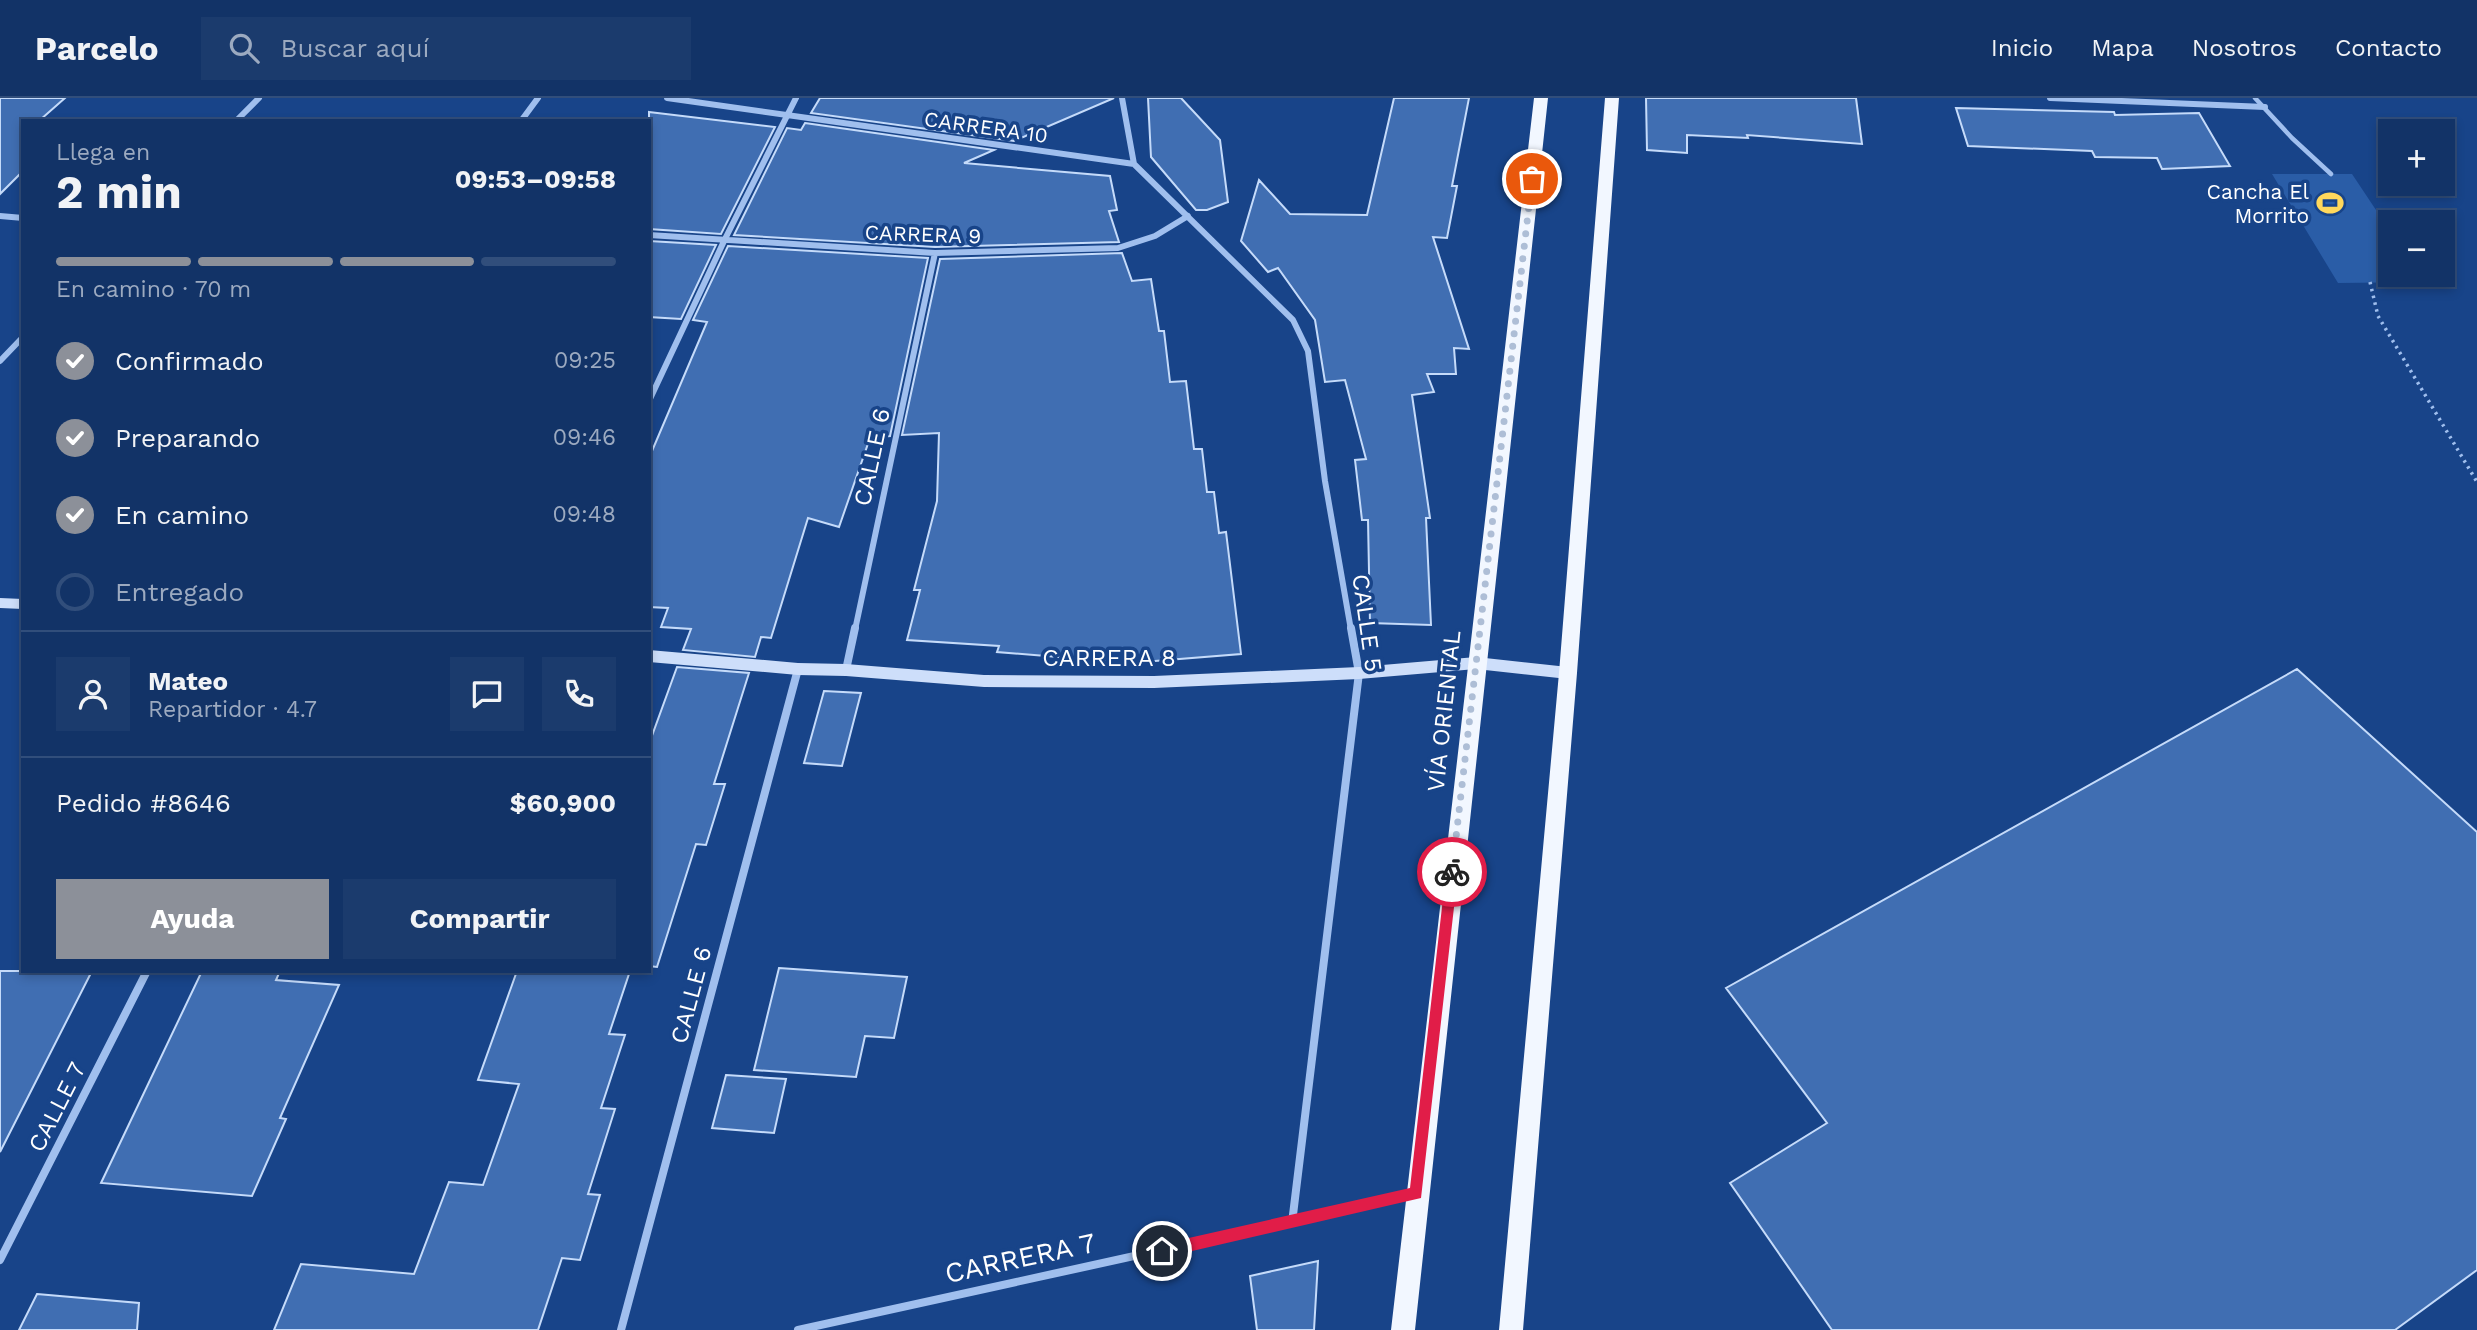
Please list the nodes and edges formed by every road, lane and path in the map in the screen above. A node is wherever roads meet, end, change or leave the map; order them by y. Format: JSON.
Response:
{"nodes":[{"id":1,"x":259,"y":98,"type":"edge"},
{"id":2,"x":538,"y":98,"type":"edge"},
{"id":3,"x":667,"y":98,"type":"edge"},
{"id":4,"x":796,"y":98,"type":"edge"},
{"id":5,"x":1122,"y":98,"type":"edge"},
{"id":6,"x":1541,"y":98,"type":"edge"},
{"id":7,"x":1612,"y":98,"type":"edge"},
{"id":8,"x":2050,"y":98,"type":"edge"},
{"id":9,"x":2255,"y":98,"type":"edge"},
{"id":10,"x":2265,"y":107,"type":"junction"},
{"id":11,"x":788,"y":114,"type":"junction"},
{"id":12,"x":238,"y":119,"type":"edge"},
{"id":13,"x":522,"y":119,"type":"edge"},
{"id":14,"x":1134,"y":164,"type":"junction"},
{"id":15,"x":2331,"y":174,"type":"dead end"},
{"id":16,"x":0,"y":216,"type":"edge"},
{"id":17,"x":1188,"y":216,"type":"junction"},
{"id":18,"x":21,"y":218,"type":"edge"},
{"id":19,"x":651,"y":235,"type":"edge"},
{"id":20,"x":725,"y":239,"type":"junction"},
{"id":21,"x":935,"y":253,"type":"junction"},
{"id":22,"x":2370,"y":282,"type":"dead end"},
{"id":23,"x":21,"y":339,"type":"edge"},
{"id":24,"x":0,"y":361,"type":"edge"},
{"id":25,"x":651,"y":397,"type":"edge"},
{"id":26,"x":2477,"y":482,"type":"edge"},
{"id":27,"x":0,"y":603,"type":"edge"},
{"id":28,"x":21,"y":604,"type":"edge"},
{"id":29,"x":651,"y":656,"type":"edge"},
{"id":30,"x":1476,"y":663,"type":"junction"},
{"id":31,"x":798,"y":670,"type":"junction"},
{"id":32,"x":846,"y":670,"type":"junction"},
{"id":33,"x":1359,"y":673,"type":"junction"},
{"id":34,"x":1568,"y":673,"type":"junction"},
{"id":35,"x":146,"y":973,"type":"edge"},
{"id":36,"x":1416,"y":1193,"type":"junction"},
{"id":37,"x":1292,"y":1223,"type":"junction"},
{"id":38,"x":0,"y":1260,"type":"edge"},
{"id":39,"x":621,"y":1330,"type":"edge"},
{"id":40,"x":798,"y":1330,"type":"edge"},
{"id":41,"x":1403,"y":1330,"type":"edge"},
{"id":42,"x":1511,"y":1330,"type":"edge"}],
"edges":[{"from":1,"to":12,"type":"street"},
{"from":2,"to":13,"type":"street"},
{"from":3,"to":11,"type":"street","name":"CARRERA 10"},
{"from":4,"to":11,"type":"street"},
{"from":5,"to":14,"type":"street"},
{"from":6,"to":30,"type":"highway","name":"VÍA ORIENTAL"},
{"from":7,"to":34,"type":"highway"},
{"from":8,"to":10,"type":"street"},
{"from":9,"to":10,"type":"lane"},
{"from":10,"to":15,"type":"lane"},
{"from":11,"to":14,"type":"street","name":"CARRERA 10"},
{"from":11,"to":20,"type":"street"},
{"from":14,"to":17,"type":"street","name":"CALLE 5"},
{"from":16,"to":18,"type":"street"},
{"from":17,"to":21,"type":"street","name":"CARRERA 9"},
{"from":17,"to":33,"type":"street","name":"CALLE 5"},
{"from":19,"to":20,"type":"street","name":"CARRERA 9"},
{"from":20,"to":21,"type":"street","name":"CARRERA 9"},
{"from":20,"to":25,"type":"street"},
{"from":21,"to":32,"type":"street","name":"CALLE 6"},
{"from":22,"to":26,"type":"path"},
{"from":23,"to":24,"type":"street"},
{"from":27,"to":28,"type":"main road"},
{"from":29,"to":31,"type":"main road","name":"CARRERA 8"},
{"from":30,"to":33,"type":"main road","name":"CARRERA 8"},
{"from":30,"to":34,"type":"main road","name":"CARRERA 8"},
{"from":30,"to":36,"type":"highway","name":"VÍA ORIENTAL"},
{"from":31,"to":32,"type":"main road","name":"CARRERA 8"},
{"from":31,"to":39,"type":"street","name":"CALLE 6"},
{"from":32,"to":33,"type":"main road","name":"CARRERA 8"},
{"from":33,"to":37,"type":"street","name":"CALLE 5"},
{"from":34,"to":42,"type":"highway"},
{"from":35,"to":38,"type":"street","name":"CALLE 7"},
{"from":36,"to":37,"type":"street","name":"CARRERA 7"},
{"from":36,"to":41,"type":"highway","name":"VÍA ORIENTAL"},
{"from":37,"to":40,"type":"street","name":"CARRERA 7"}]}
